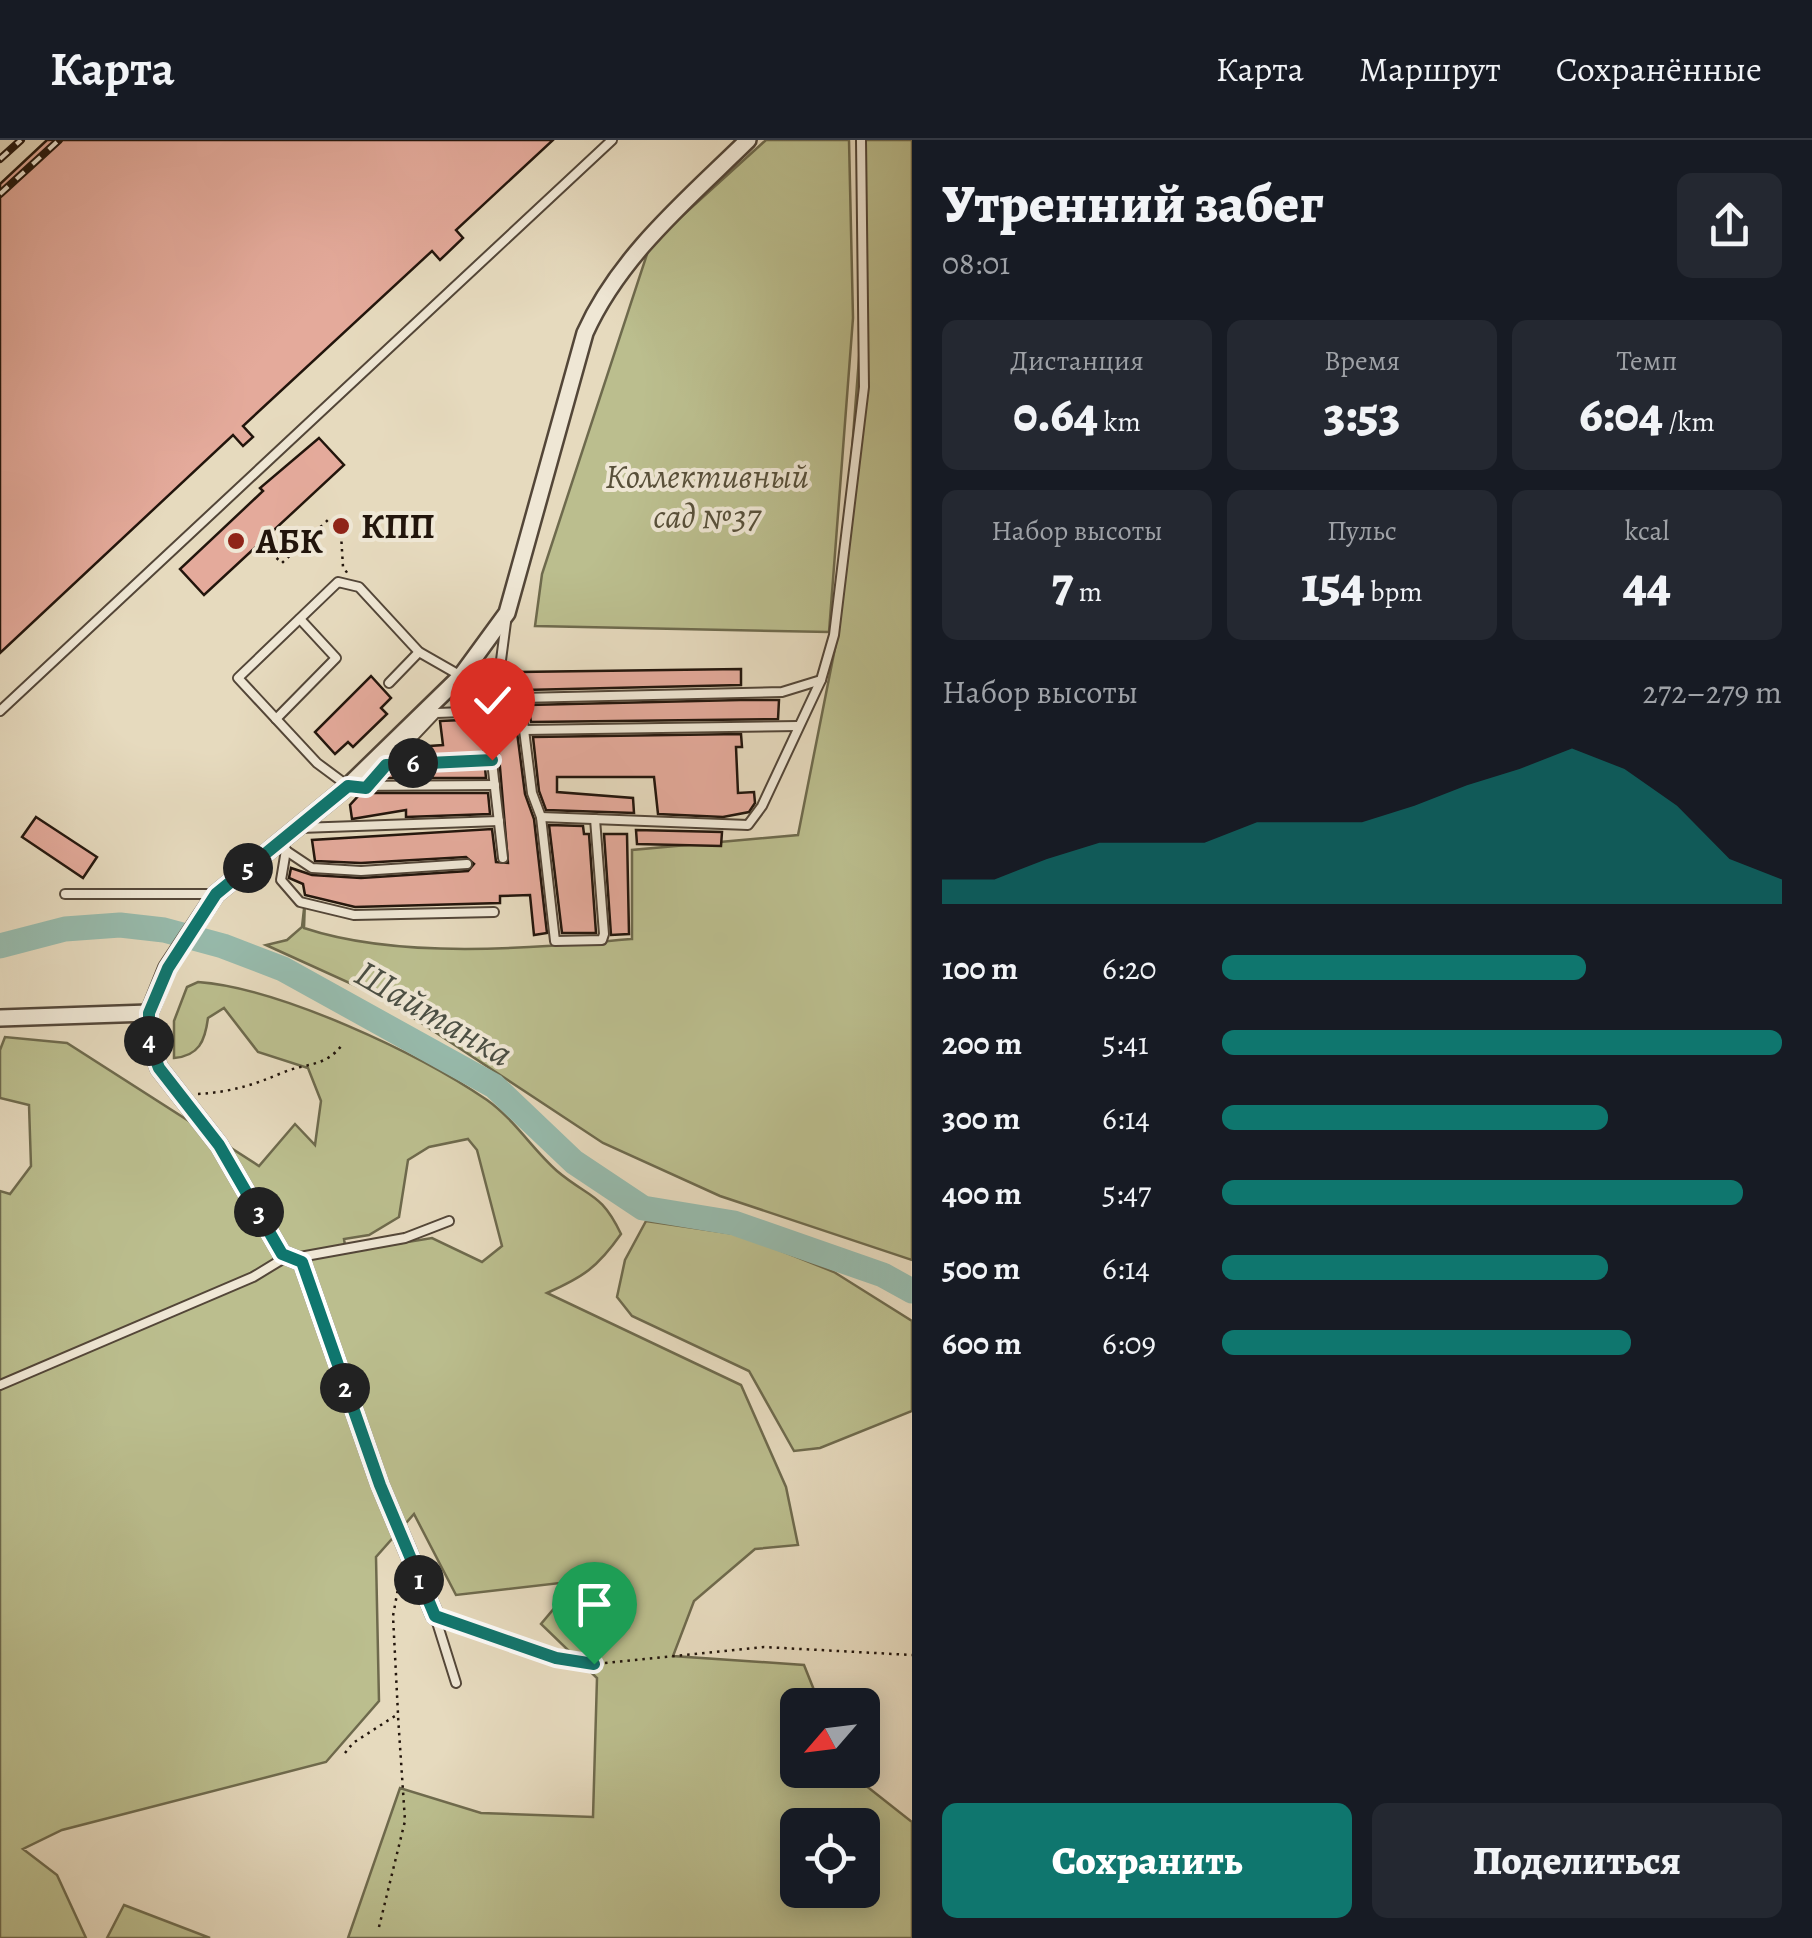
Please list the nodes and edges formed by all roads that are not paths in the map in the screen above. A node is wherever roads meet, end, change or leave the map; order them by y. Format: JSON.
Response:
{"nodes":[{"id":1,"x":612,"y":140,"type":"edge"},
{"id":2,"x":748,"y":140,"type":"edge"},
{"id":3,"x":861,"y":140,"type":"edge"},
{"id":4,"x":508,"y":613,"type":"junction"},
{"id":5,"x":300,"y":619,"type":"junction"},
{"id":6,"x":418,"y":652,"type":"junction"},
{"id":7,"x":498,"y":668,"type":"junction"},
{"id":8,"x":461,"y":676,"type":"junction"},
{"id":9,"x":821,"y":680,"type":"junction"},
{"id":10,"x":388,"y":683,"type":"dead end"},
{"id":11,"x":520,"y":698,"type":"junction"},
{"id":12,"x":492,"y":711,"type":"junction"},
{"id":13,"x":0,"y":712,"type":"edge"},
{"id":14,"x":276,"y":719,"type":"junction"},
{"id":15,"x":798,"y":726,"type":"junction"},
{"id":16,"x":524,"y":730,"type":"junction"},
{"id":17,"x":492,"y":760,"type":"junction"},
{"id":18,"x":386,"y":765,"type":"junction"},
{"id":19,"x":495,"y":785,"type":"junction"},
{"id":20,"x":348,"y":786,"type":"junction"},
{"id":21,"x":366,"y":788,"type":"junction"},
{"id":22,"x":541,"y":817,"type":"junction"},
{"id":23,"x":595,"y":819,"type":"junction"},
{"id":24,"x":499,"y":821,"type":"junction"},
{"id":25,"x":300,"y":828,"type":"junction"},
{"id":26,"x":282,"y":848,"type":"junction"},
{"id":27,"x":503,"y":858,"type":"dead end"},
{"id":28,"x":467,"y":864,"type":"dead end"},
{"id":29,"x":65,"y":894,"type":"dead end"},
{"id":30,"x":216,"y":894,"type":"junction"},
{"id":31,"x":494,"y":912,"type":"dead end"},
{"id":32,"x":149,"y":1013,"type":"junction"},
{"id":33,"x":0,"y":1018,"type":"edge"},
{"id":34,"x":448,"y":1221,"type":"dead end"},
{"id":35,"x":292,"y":1257,"type":"junction"},
{"id":36,"x":0,"y":1385,"type":"edge"},
{"id":37,"x":435,"y":1616,"type":"joint"},
{"id":38,"x":456,"y":1682,"type":"dead end"}],
"edges":[{"from":1,"to":13,"type":"lane"},
{"from":2,"to":4,"type":"street"},
{"from":3,"to":9,"type":"lane"},
{"from":4,"to":7,"type":"lane"},
{"from":4,"to":8,"type":"street"},
{"from":5,"to":6,"type":"lane"},
{"from":5,"to":14,"type":"lane"},
{"from":5,"to":14,"type":"lane"},
{"from":6,"to":8,"type":"lane"},
{"from":6,"to":10,"type":"lane"},
{"from":7,"to":11,"type":"lane"},
{"from":7,"to":12,"type":"lane"},
{"from":8,"to":20,"type":"street"},
{"from":9,"to":11,"type":"lane"},
{"from":9,"to":15,"type":"lane"},
{"from":11,"to":16,"type":"lane"},
{"from":12,"to":17,"type":"lane"},
{"from":12,"to":18,"type":"lane"},
{"from":14,"to":20,"type":"lane"},
{"from":15,"to":16,"type":"lane"},
{"from":15,"to":23,"type":"lane"},
{"from":16,"to":22,"type":"lane"},
{"from":17,"to":18,"type":"lane"},
{"from":17,"to":19,"type":"lane"},
{"from":18,"to":21,"type":"lane"},
{"from":19,"to":21,"type":"lane"},
{"from":19,"to":24,"type":"lane"},
{"from":20,"to":21,"type":"lane"},
{"from":20,"to":25,"type":"street"},
{"from":22,"to":23,"type":"lane"},
{"from":22,"to":23,"type":"lane"},
{"from":24,"to":25,"type":"lane"},
{"from":24,"to":27,"type":"lane"},
{"from":25,"to":26,"type":"street"},
{"from":26,"to":28,"type":"lane"},
{"from":26,"to":30,"type":"street"},
{"from":26,"to":31,"type":"lane"},
{"from":29,"to":30,"type":"lane"},
{"from":30,"to":32,"type":"street"},
{"from":32,"to":33,"type":"street"},
{"from":32,"to":35,"type":"street"},
{"from":34,"to":35,"type":"lane"},
{"from":35,"to":36,"type":"lane"},
{"from":35,"to":37,"type":"street"},
{"from":37,"to":38,"type":"lane"}]}
